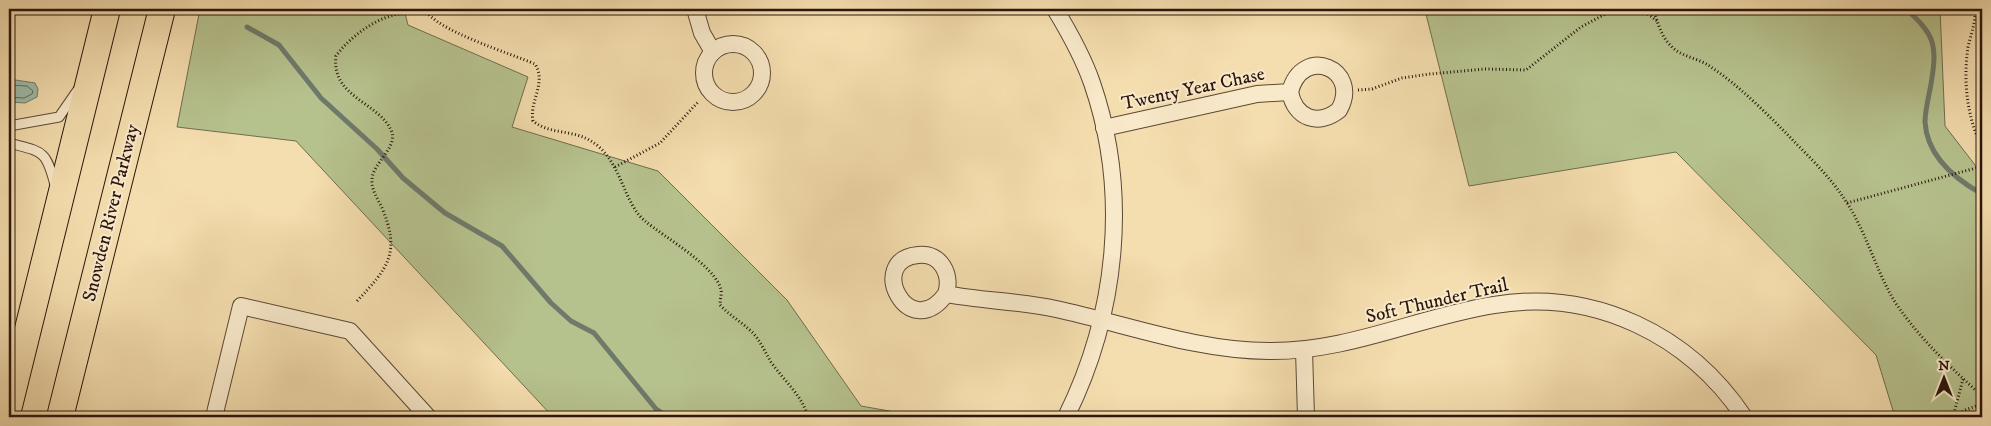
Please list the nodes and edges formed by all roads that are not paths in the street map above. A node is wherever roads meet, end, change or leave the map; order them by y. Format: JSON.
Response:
{"nodes":[{"id":1,"x":107,"y":9,"type":"edge"},
{"id":2,"x":162,"y":9,"type":"edge"},
{"id":3,"x":695,"y":9,"type":"edge"},
{"id":4,"x":1055,"y":9,"type":"edge"},
{"id":5,"x":713,"y":52,"type":"dead end"},
{"id":6,"x":94,"y":63,"type":"junction"},
{"id":7,"x":1290,"y":92,"type":"junction"},
{"id":8,"x":9,"y":126,"type":"edge"},
{"id":9,"x":1104,"y":128,"type":"junction"},
{"id":10,"x":9,"y":143,"type":"edge"},
{"id":11,"x":60,"y":203,"type":"junction"},
{"id":12,"x":946,"y":294,"type":"dead end"},
{"id":13,"x":1103,"y":320,"type":"junction"},
{"id":14,"x":1304,"y":350,"type":"junction"},
{"id":15,"x":9,"y":406,"type":"edge"},
{"id":16,"x":60,"y":417,"type":"edge"},
{"id":17,"x":214,"y":417,"type":"edge"},
{"id":18,"x":428,"y":417,"type":"edge"},
{"id":19,"x":1066,"y":417,"type":"edge"},
{"id":20,"x":1306,"y":417,"type":"edge"},
{"id":21,"x":1744,"y":417,"type":"edge"}],
"edges":[{"from":1,"to":6,"type":"main road"},
{"from":2,"to":16,"type":"main road","name":"Snowden River Parkway"},
{"from":3,"to":5,"type":"street"},
{"from":4,"to":9,"type":"street"},
{"from":6,"to":8,"type":"lane"},
{"from":6,"to":11,"type":"main road"},
{"from":7,"to":7,"type":"street","name":"Twenty Year Chase"},
{"from":7,"to":9,"type":"street","name":"Twenty Year Chase"},
{"from":9,"to":13,"type":"street"},
{"from":10,"to":11,"type":"lane"},
{"from":11,"to":15,"type":"main road"},
{"from":12,"to":13,"type":"street","name":"Soft Thunder Trail"},
{"from":13,"to":14,"type":"street","name":"Soft Thunder Trail"},
{"from":13,"to":19,"type":"street"},
{"from":14,"to":20,"type":"street"},
{"from":14,"to":21,"type":"street","name":"Soft Thunder Trail"},
{"from":17,"to":18,"type":"street"}]}
